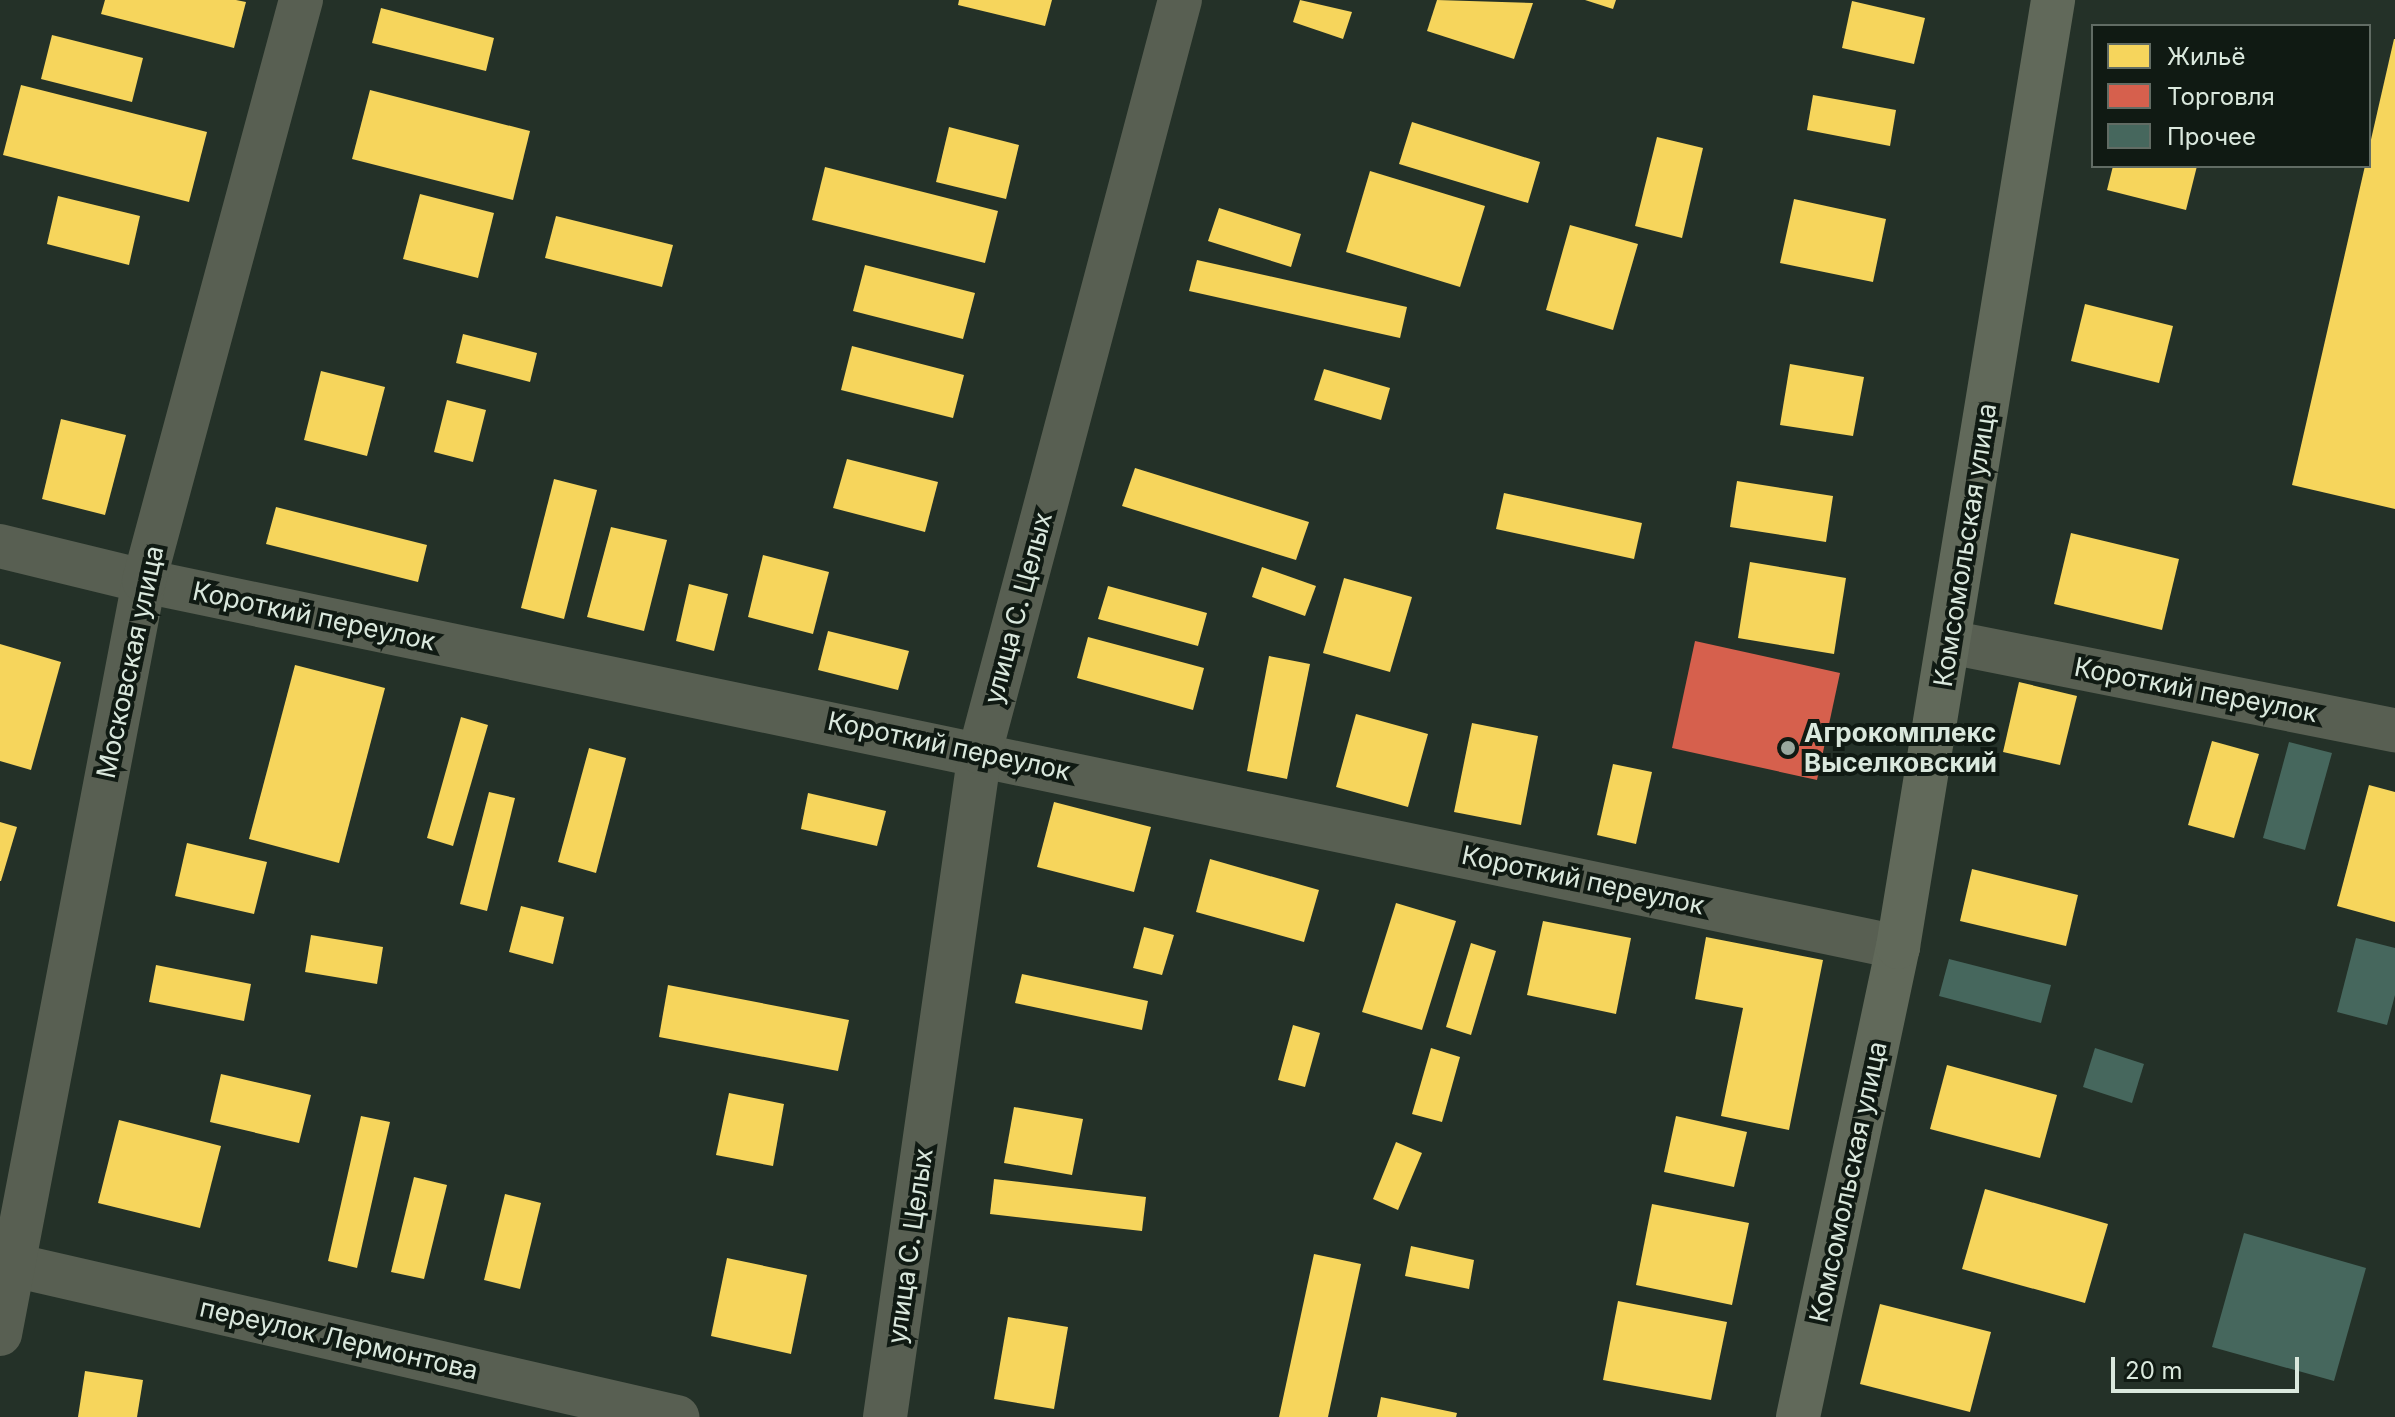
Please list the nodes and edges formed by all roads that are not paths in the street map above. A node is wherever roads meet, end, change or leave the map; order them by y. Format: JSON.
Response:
{"nodes":[{"id":1,"x":301,"y":0,"type":"edge"},
{"id":2,"x":1180,"y":0,"type":"edge"},
{"id":3,"x":2053,"y":0,"type":"edge"},
{"id":4,"x":0,"y":546,"type":"edge"},
{"id":5,"x":144,"y":581,"type":"junction"},
{"id":6,"x":1949,"y":642,"type":"junction"},
{"id":7,"x":2395,"y":730,"type":"edge"},
{"id":8,"x":980,"y":752,"type":"junction"},
{"id":9,"x":1898,"y":947,"type":"junction"},
{"id":10,"x":7,"y":1263,"type":"edge"},
{"id":11,"x":0,"y":1334,"type":"edge"},
{"id":12,"x":677,"y":1417,"type":"edge"},
{"id":13,"x":885,"y":1417,"type":"edge"},
{"id":14,"x":1798,"y":1417,"type":"edge"}],
"edges":[{"from":1,"to":5,"type":"street","name":"Московская улица"},
{"from":2,"to":8,"type":"street","name":"улица С. Целых"},
{"from":3,"to":6,"type":"main road","name":"Комсомольская улица"},
{"from":4,"to":5,"type":"street","name":"Короткий переулок"},
{"from":5,"to":8,"type":"street","name":"Короткий переулок"},
{"from":5,"to":10,"type":"street","name":"Московская улица"},
{"from":6,"to":7,"type":"street","name":"Короткий переулок"},
{"from":6,"to":9,"type":"main road","name":"Комсомольская улица"},
{"from":8,"to":9,"type":"street","name":"Короткий переулок"},
{"from":8,"to":13,"type":"street","name":"улица С. Целых"},
{"from":9,"to":14,"type":"main road","name":"Комсомольская улица"},
{"from":10,"to":11,"type":"street","name":"Московская улица"},
{"from":10,"to":12,"type":"street","name":"переулок Лермонтова"}]}
